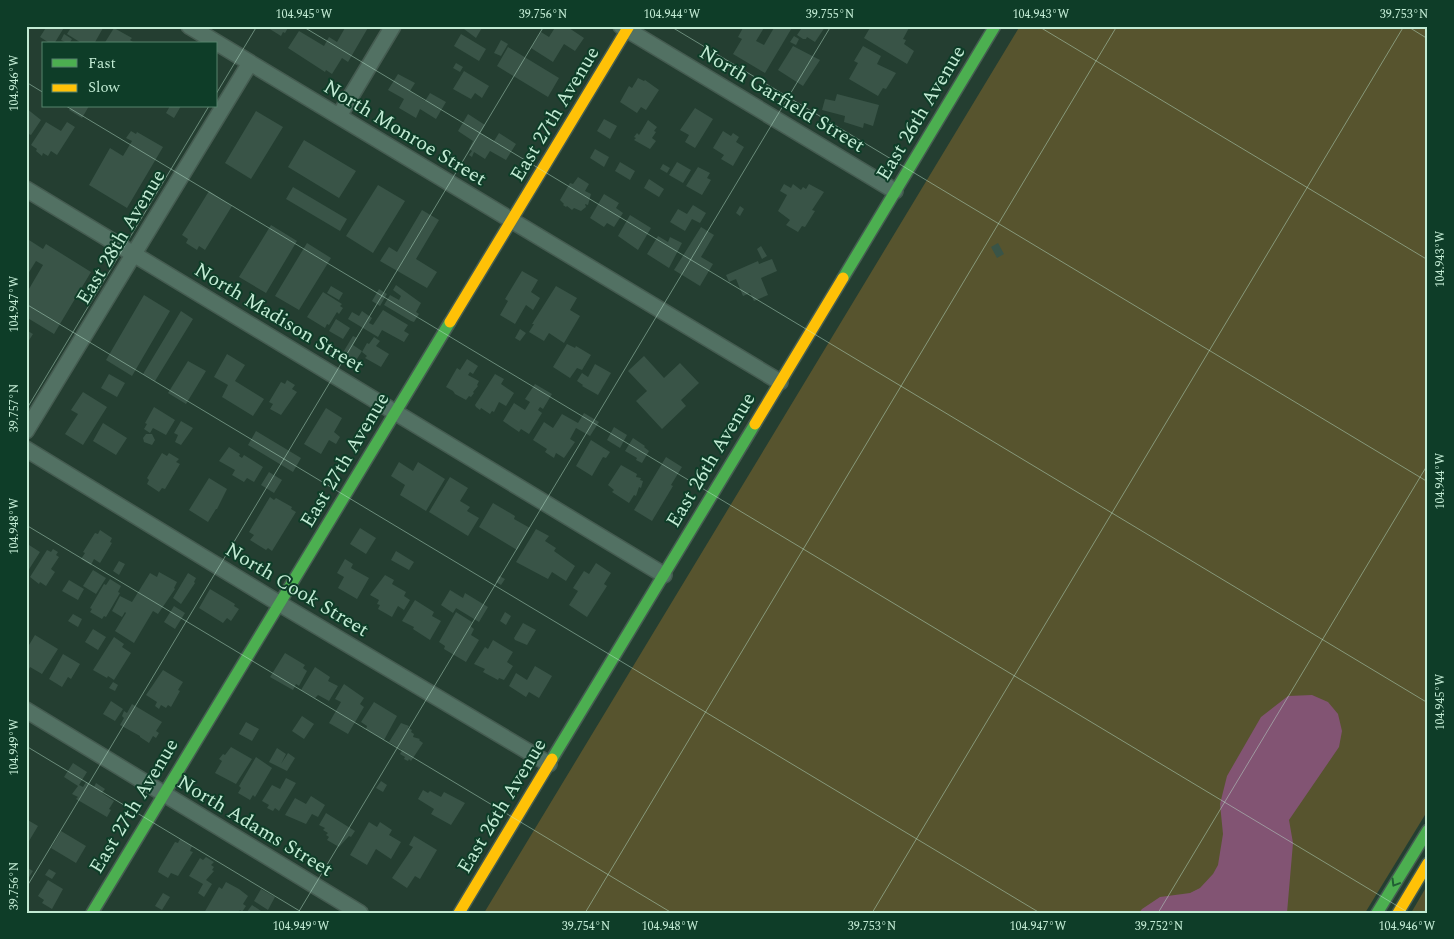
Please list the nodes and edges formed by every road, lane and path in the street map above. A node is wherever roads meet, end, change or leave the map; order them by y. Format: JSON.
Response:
{"nodes":[{"id":1,"x":189,"y":26,"type":"edge"},
{"id":2,"x":393,"y":26,"type":"edge"},
{"id":3,"x":996,"y":26,"type":"edge"},
{"id":4,"x":626,"y":27,"type":"edge"},
{"id":5,"x":215,"y":42,"type":"edge"},
{"id":6,"x":218,"y":44,"type":"edge"},
{"id":7,"x":250,"y":63,"type":"junction"},
{"id":8,"x":339,"y":116,"type":"junction"},
{"id":9,"x":26,"y":189,"type":"edge"},
{"id":10,"x":896,"y":191,"type":"junction"},
{"id":11,"x":512,"y":220,"type":"junction"},
{"id":12,"x":134,"y":254,"type":"junction"},
{"id":13,"x":780,"y":382,"type":"junction"},
{"id":14,"x":396,"y":412,"type":"junction"},
{"id":15,"x":26,"y":432,"type":"edge"},
{"id":16,"x":26,"y":449,"type":"edge"},
{"id":17,"x":664,"y":575,"type":"junction"},
{"id":18,"x":280,"y":604,"type":"junction"},
{"id":19,"x":26,"y":710,"type":"edge"},
{"id":20,"x":549,"y":764,"type":"junction"},
{"id":21,"x":163,"y":794,"type":"junction"},
{"id":22,"x":1428,"y":830,"type":"edge"},
{"id":23,"x":1428,"y":864,"type":"edge"},
{"id":24,"x":92,"y":913,"type":"edge"},
{"id":25,"x":360,"y":913,"type":"edge"},
{"id":26,"x":459,"y":913,"type":"edge"},
{"id":27,"x":1377,"y":913,"type":"edge"},
{"id":28,"x":1398,"y":913,"type":"edge"}],
"edges":[{"from":1,"to":5,"type":"street","name":"North Monroe Street"},
{"from":2,"to":8,"type":"street"},
{"from":3,"to":10,"type":"street","name":"East 26th Avenue"},
{"from":4,"to":10,"type":"street","name":"North Garfield Street"},
{"from":4,"to":11,"type":"street","name":"East 27th Avenue"},
{"from":6,"to":7,"type":"street","name":"North Monroe Street"},
{"from":7,"to":8,"type":"street","name":"North Monroe Street"},
{"from":7,"to":12,"type":"street","name":"East 28th Avenue"},
{"from":8,"to":11,"type":"street","name":"North Monroe Street"},
{"from":9,"to":12,"type":"street","name":"North Madison Street"},
{"from":10,"to":13,"type":"street","name":"East 26th Avenue"},
{"from":11,"to":13,"type":"street","name":"North Monroe Street"},
{"from":11,"to":14,"type":"street","name":"East 27th Avenue"},
{"from":12,"to":14,"type":"street","name":"North Madison Street"},
{"from":12,"to":15,"type":"street","name":"East 28th Avenue"},
{"from":13,"to":17,"type":"street","name":"East 26th Avenue"},
{"from":14,"to":17,"type":"street","name":"North Madison Street"},
{"from":14,"to":18,"type":"street","name":"East 27th Avenue"},
{"from":16,"to":18,"type":"street","name":"North Cook Street"},
{"from":17,"to":20,"type":"street","name":"East 26th Avenue"},
{"from":18,"to":20,"type":"street","name":"North Cook Street"},
{"from":18,"to":21,"type":"street","name":"East 27th Avenue"},
{"from":19,"to":21,"type":"street","name":"North Adams Street"},
{"from":20,"to":26,"type":"street","name":"East 26th Avenue"},
{"from":21,"to":24,"type":"street","name":"East 27th Avenue"},
{"from":21,"to":25,"type":"street","name":"North Adams Street"},
{"from":22,"to":27,"type":"street","one_way":true},
{"from":23,"to":28,"type":"street"}]}
